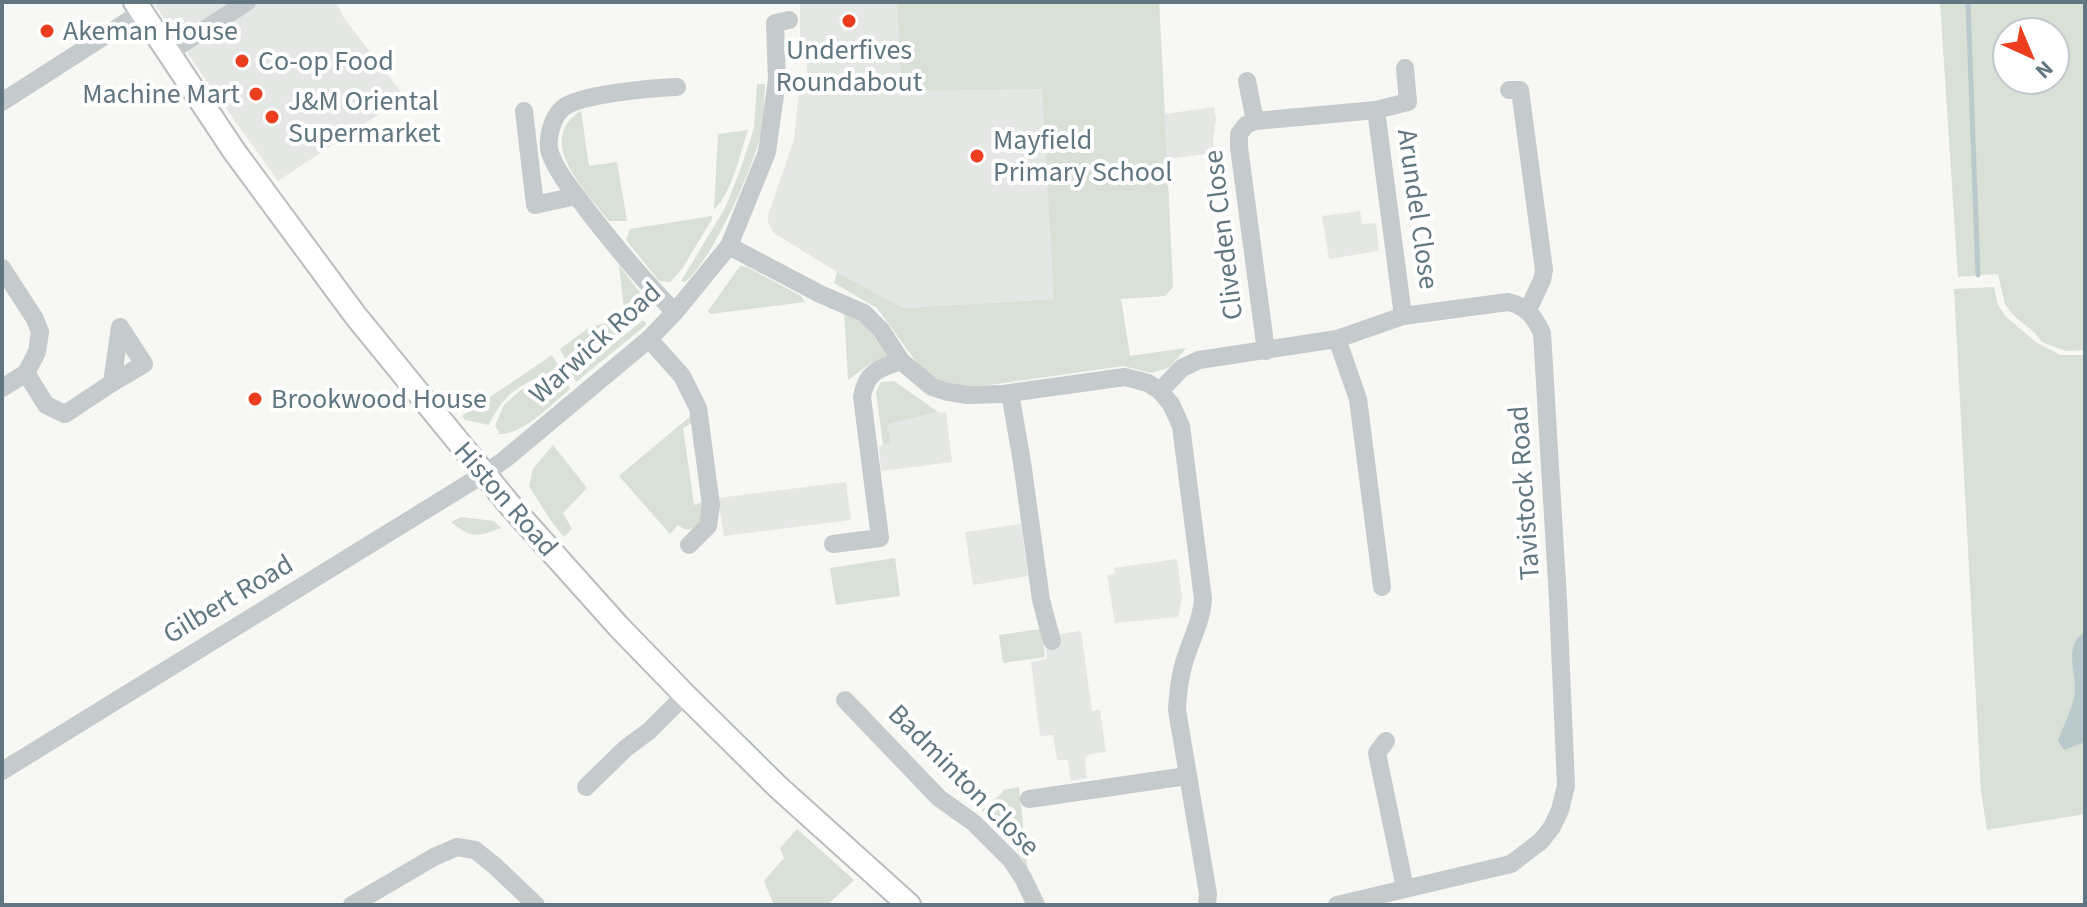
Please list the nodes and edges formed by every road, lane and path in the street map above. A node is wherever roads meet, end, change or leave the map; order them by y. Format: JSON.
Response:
{"nodes":[{"id":1,"x":247,"y":2,"type":"edge"},
{"id":2,"x":138,"y":7,"type":"edge"},
{"id":3,"x":789,"y":20,"type":"dead end"},
{"id":4,"x":168,"y":53,"type":"junction"},
{"id":5,"x":1405,"y":68,"type":"dead end"},
{"id":6,"x":1247,"y":81,"type":"dead end"},
{"id":7,"x":677,"y":87,"type":"dead end"},
{"id":8,"x":1509,"y":90,"type":"dead end"},
{"id":9,"x":2,"y":102,"type":"edge"},
{"id":10,"x":1376,"y":110,"type":"junction"},
{"id":11,"x":524,"y":111,"type":"dead end"},
{"id":12,"x":1255,"y":121,"type":"junction"},
{"id":13,"x":576,"y":196,"type":"junction"},
{"id":14,"x":729,"y":246,"type":"junction"},
{"id":15,"x":2,"y":268,"type":"edge"},
{"id":16,"x":1528,"y":310,"type":"junction"},
{"id":17,"x":675,"y":312,"type":"junction"},
{"id":18,"x":1403,"y":316,"type":"junction"},
{"id":19,"x":649,"y":339,"type":"junction"},
{"id":20,"x":1337,"y":339,"type":"junction"},
{"id":21,"x":1266,"y":351,"type":"junction"},
{"id":22,"x":901,"y":361,"type":"junction"},
{"id":23,"x":26,"y":373,"type":"junction"},
{"id":24,"x":112,"y":383,"type":"dead end"},
{"id":25,"x":2,"y":388,"type":"edge"},
{"id":26,"x":1160,"y":391,"type":"junction"},
{"id":27,"x":1010,"y":393,"type":"junction"},
{"id":28,"x":484,"y":474,"type":"junction"},
{"id":29,"x":833,"y":544,"type":"dead end"},
{"id":30,"x":689,"y":545,"type":"dead end"},
{"id":31,"x":1382,"y":587,"type":"dead end"},
{"id":32,"x":1052,"y":641,"type":"dead end"},
{"id":33,"x":685,"y":695,"type":"junction"},
{"id":34,"x":845,"y":700,"type":"dead end"},
{"id":35,"x":1386,"y":741,"type":"dead end"},
{"id":36,"x":2,"y":771,"type":"edge"},
{"id":37,"x":1187,"y":776,"type":"junction"},
{"id":38,"x":586,"y":787,"type":"dead end"},
{"id":39,"x":1029,"y":799,"type":"dead end"},
{"id":40,"x":1405,"y":888,"type":"junction"},
{"id":41,"x":352,"y":905,"type":"edge"},
{"id":42,"x":536,"y":905,"type":"edge"},
{"id":43,"x":909,"y":905,"type":"edge"},
{"id":44,"x":1036,"y":905,"type":"edge"},
{"id":45,"x":1207,"y":905,"type":"edge"},
{"id":46,"x":1337,"y":905,"type":"edge"}],
"edges":[{"from":1,"to":4,"type":"street"},
{"from":2,"to":4,"type":"main road","name":"Histon Road"},
{"from":2,"to":9,"type":"street"},
{"from":3,"to":14,"type":"street","name":"Warwick Road"},
{"from":4,"to":28,"type":"main road","name":"Histon Road"},
{"from":5,"to":10,"type":"street","name":"Cliveden Close"},
{"from":6,"to":12,"type":"street","name":"Cliveden Close"},
{"from":7,"to":13,"type":"street"},
{"from":8,"to":16,"type":"street"},
{"from":10,"to":12,"type":"street","name":"Cliveden Close"},
{"from":10,"to":18,"type":"street","name":"Arundel Close"},
{"from":11,"to":13,"type":"street"},
{"from":12,"to":21,"type":"street","name":"Cliveden Close"},
{"from":13,"to":17,"type":"street"},
{"from":14,"to":17,"type":"street","name":"Warwick Road"},
{"from":14,"to":22,"type":"street"},
{"from":15,"to":23,"type":"street"},
{"from":16,"to":18,"type":"street"},
{"from":16,"to":40,"type":"street","name":"Tavistock Road"},
{"from":17,"to":19,"type":"street","name":"Warwick Road"},
{"from":18,"to":20,"type":"street"},
{"from":19,"to":28,"type":"street","name":"Warwick Road"},
{"from":19,"to":30,"type":"street"},
{"from":20,"to":21,"type":"street"},
{"from":20,"to":31,"type":"street"},
{"from":21,"to":26,"type":"street"},
{"from":22,"to":27,"type":"street"},
{"from":22,"to":29,"type":"street"},
{"from":23,"to":24,"type":"street"},
{"from":23,"to":25,"type":"street"},
{"from":26,"to":27,"type":"street"},
{"from":26,"to":37,"type":"street"},
{"from":27,"to":32,"type":"street"},
{"from":28,"to":33,"type":"main road","name":"Histon Road"},
{"from":28,"to":36,"type":"street","name":"Gilbert Road"},
{"from":33,"to":38,"type":"street"},
{"from":33,"to":43,"type":"main road","name":"Histon Road"},
{"from":34,"to":44,"type":"street","name":"Badminton Close"},
{"from":35,"to":40,"type":"street"},
{"from":37,"to":39,"type":"street"},
{"from":37,"to":45,"type":"street"},
{"from":40,"to":46,"type":"street","name":"Tavistock Road"},
{"from":41,"to":42,"type":"street"}]}
